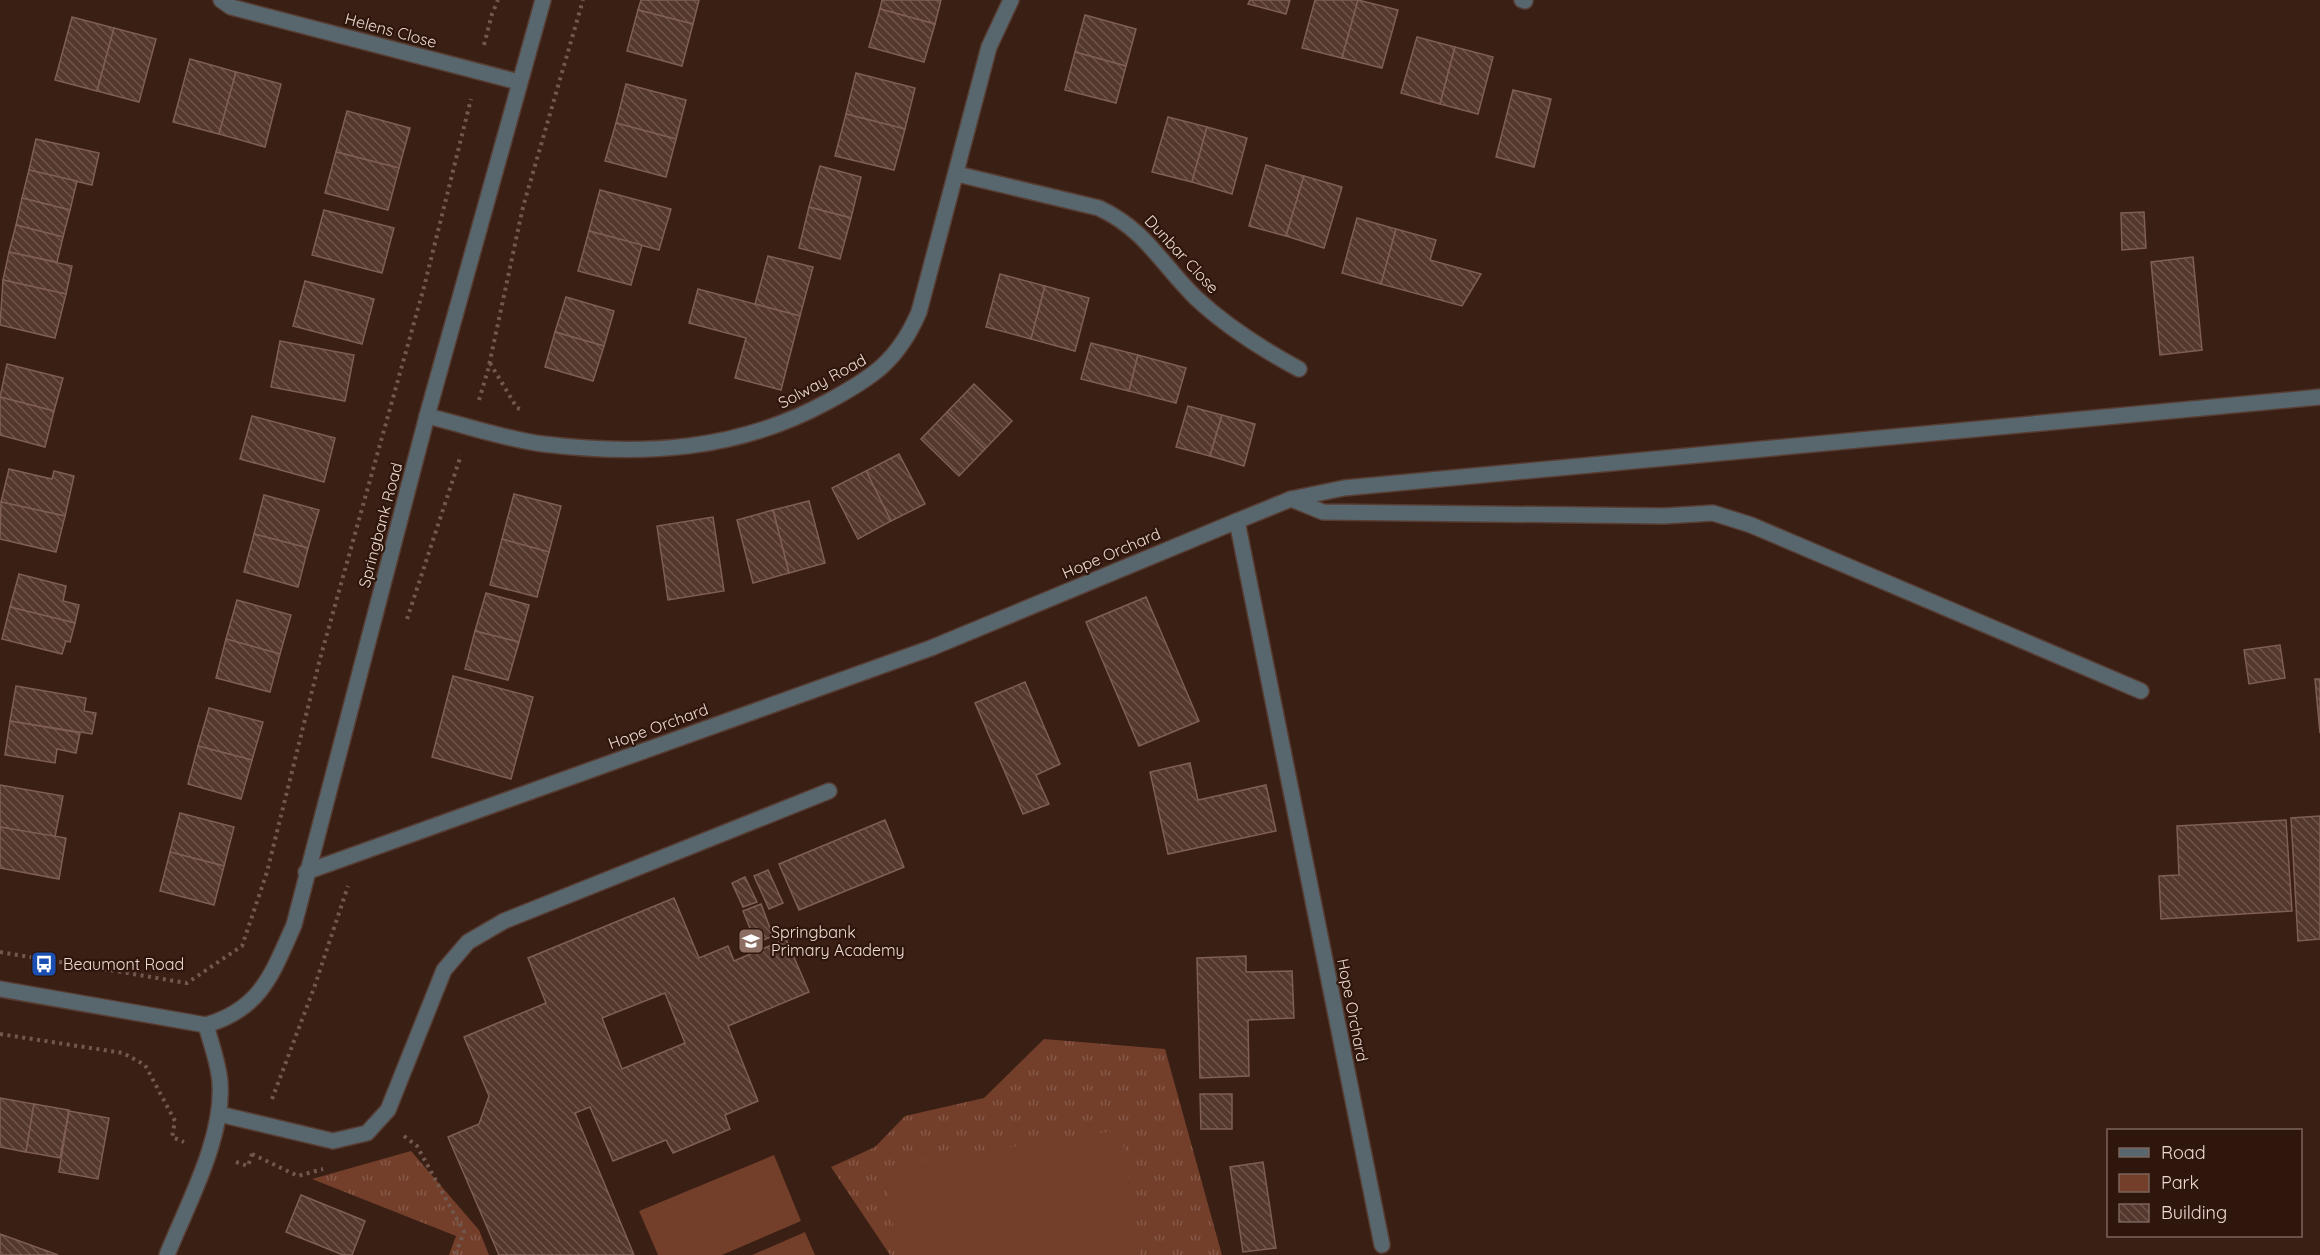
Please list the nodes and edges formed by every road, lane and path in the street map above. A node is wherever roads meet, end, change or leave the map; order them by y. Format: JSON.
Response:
{"nodes":[{"id":1,"x":221,"y":0,"type":"edge"},
{"id":2,"x":498,"y":0,"type":"edge"},
{"id":3,"x":543,"y":0,"type":"edge"},
{"id":4,"x":1011,"y":0,"type":"edge"},
{"id":5,"x":478,"y":71,"type":"junction"},
{"id":6,"x":519,"y":82,"type":"junction"},
{"id":7,"x":957,"y":174,"type":"junction"},
{"id":8,"x":489,"y":363,"type":"dead end"},
{"id":9,"x":1299,"y":369,"type":"dead end"},
{"id":10,"x":2320,"y":397,"type":"edge"},
{"id":11,"x":527,"y":411,"type":"dead end"},
{"id":12,"x":427,"y":416,"type":"junction"},
{"id":13,"x":1291,"y":499,"type":"junction"},
{"id":14,"x":1237,"y":521,"type":"junction"},
{"id":15,"x":2141,"y":691,"type":"dead end"},
{"id":16,"x":829,"y":791,"type":"dead end"},
{"id":17,"x":306,"y":872,"type":"junction"},
{"id":18,"x":0,"y":952,"type":"edge"},
{"id":19,"x":0,"y":989,"type":"edge"},
{"id":20,"x":206,"y":1025,"type":"junction"},
{"id":21,"x":219,"y":1114,"type":"junction"},
{"id":22,"x":400,"y":1134,"type":"dead end"},
{"id":23,"x":1382,"y":1245,"type":"dead end"},
{"id":24,"x":167,"y":1255,"type":"edge"},
{"id":25,"x":455,"y":1255,"type":"edge"}],
"edges":[{"from":1,"to":5,"type":"street","name":"Helens Close"},
{"from":2,"to":5,"type":"path"},
{"from":3,"to":6,"type":"street","name":"Springbank Road"},
{"from":4,"to":7,"type":"street","name":"Solway Road"},
{"from":5,"to":6,"type":"street","name":"Helens Close"},
{"from":5,"to":18,"type":"path"},
{"from":6,"to":12,"type":"street","name":"Springbank Road"},
{"from":7,"to":9,"type":"street","name":"Dunbar Close"},
{"from":7,"to":12,"type":"street","name":"Solway Road"},
{"from":8,"to":11,"type":"path"},
{"from":10,"to":13,"type":"street"},
{"from":12,"to":17,"type":"street","name":"Springbank Road"},
{"from":13,"to":14,"type":"street"},
{"from":13,"to":15,"type":"street"},
{"from":14,"to":17,"type":"street","name":"Hope Orchard"},
{"from":14,"to":23,"type":"street","name":"Hope Orchard"},
{"from":16,"to":21,"type":"street"},
{"from":17,"to":20,"type":"street","name":"Springbank Road"},
{"from":19,"to":20,"type":"street"},
{"from":20,"to":21,"type":"street"},
{"from":21,"to":24,"type":"street"},
{"from":22,"to":25,"type":"path"}]}
